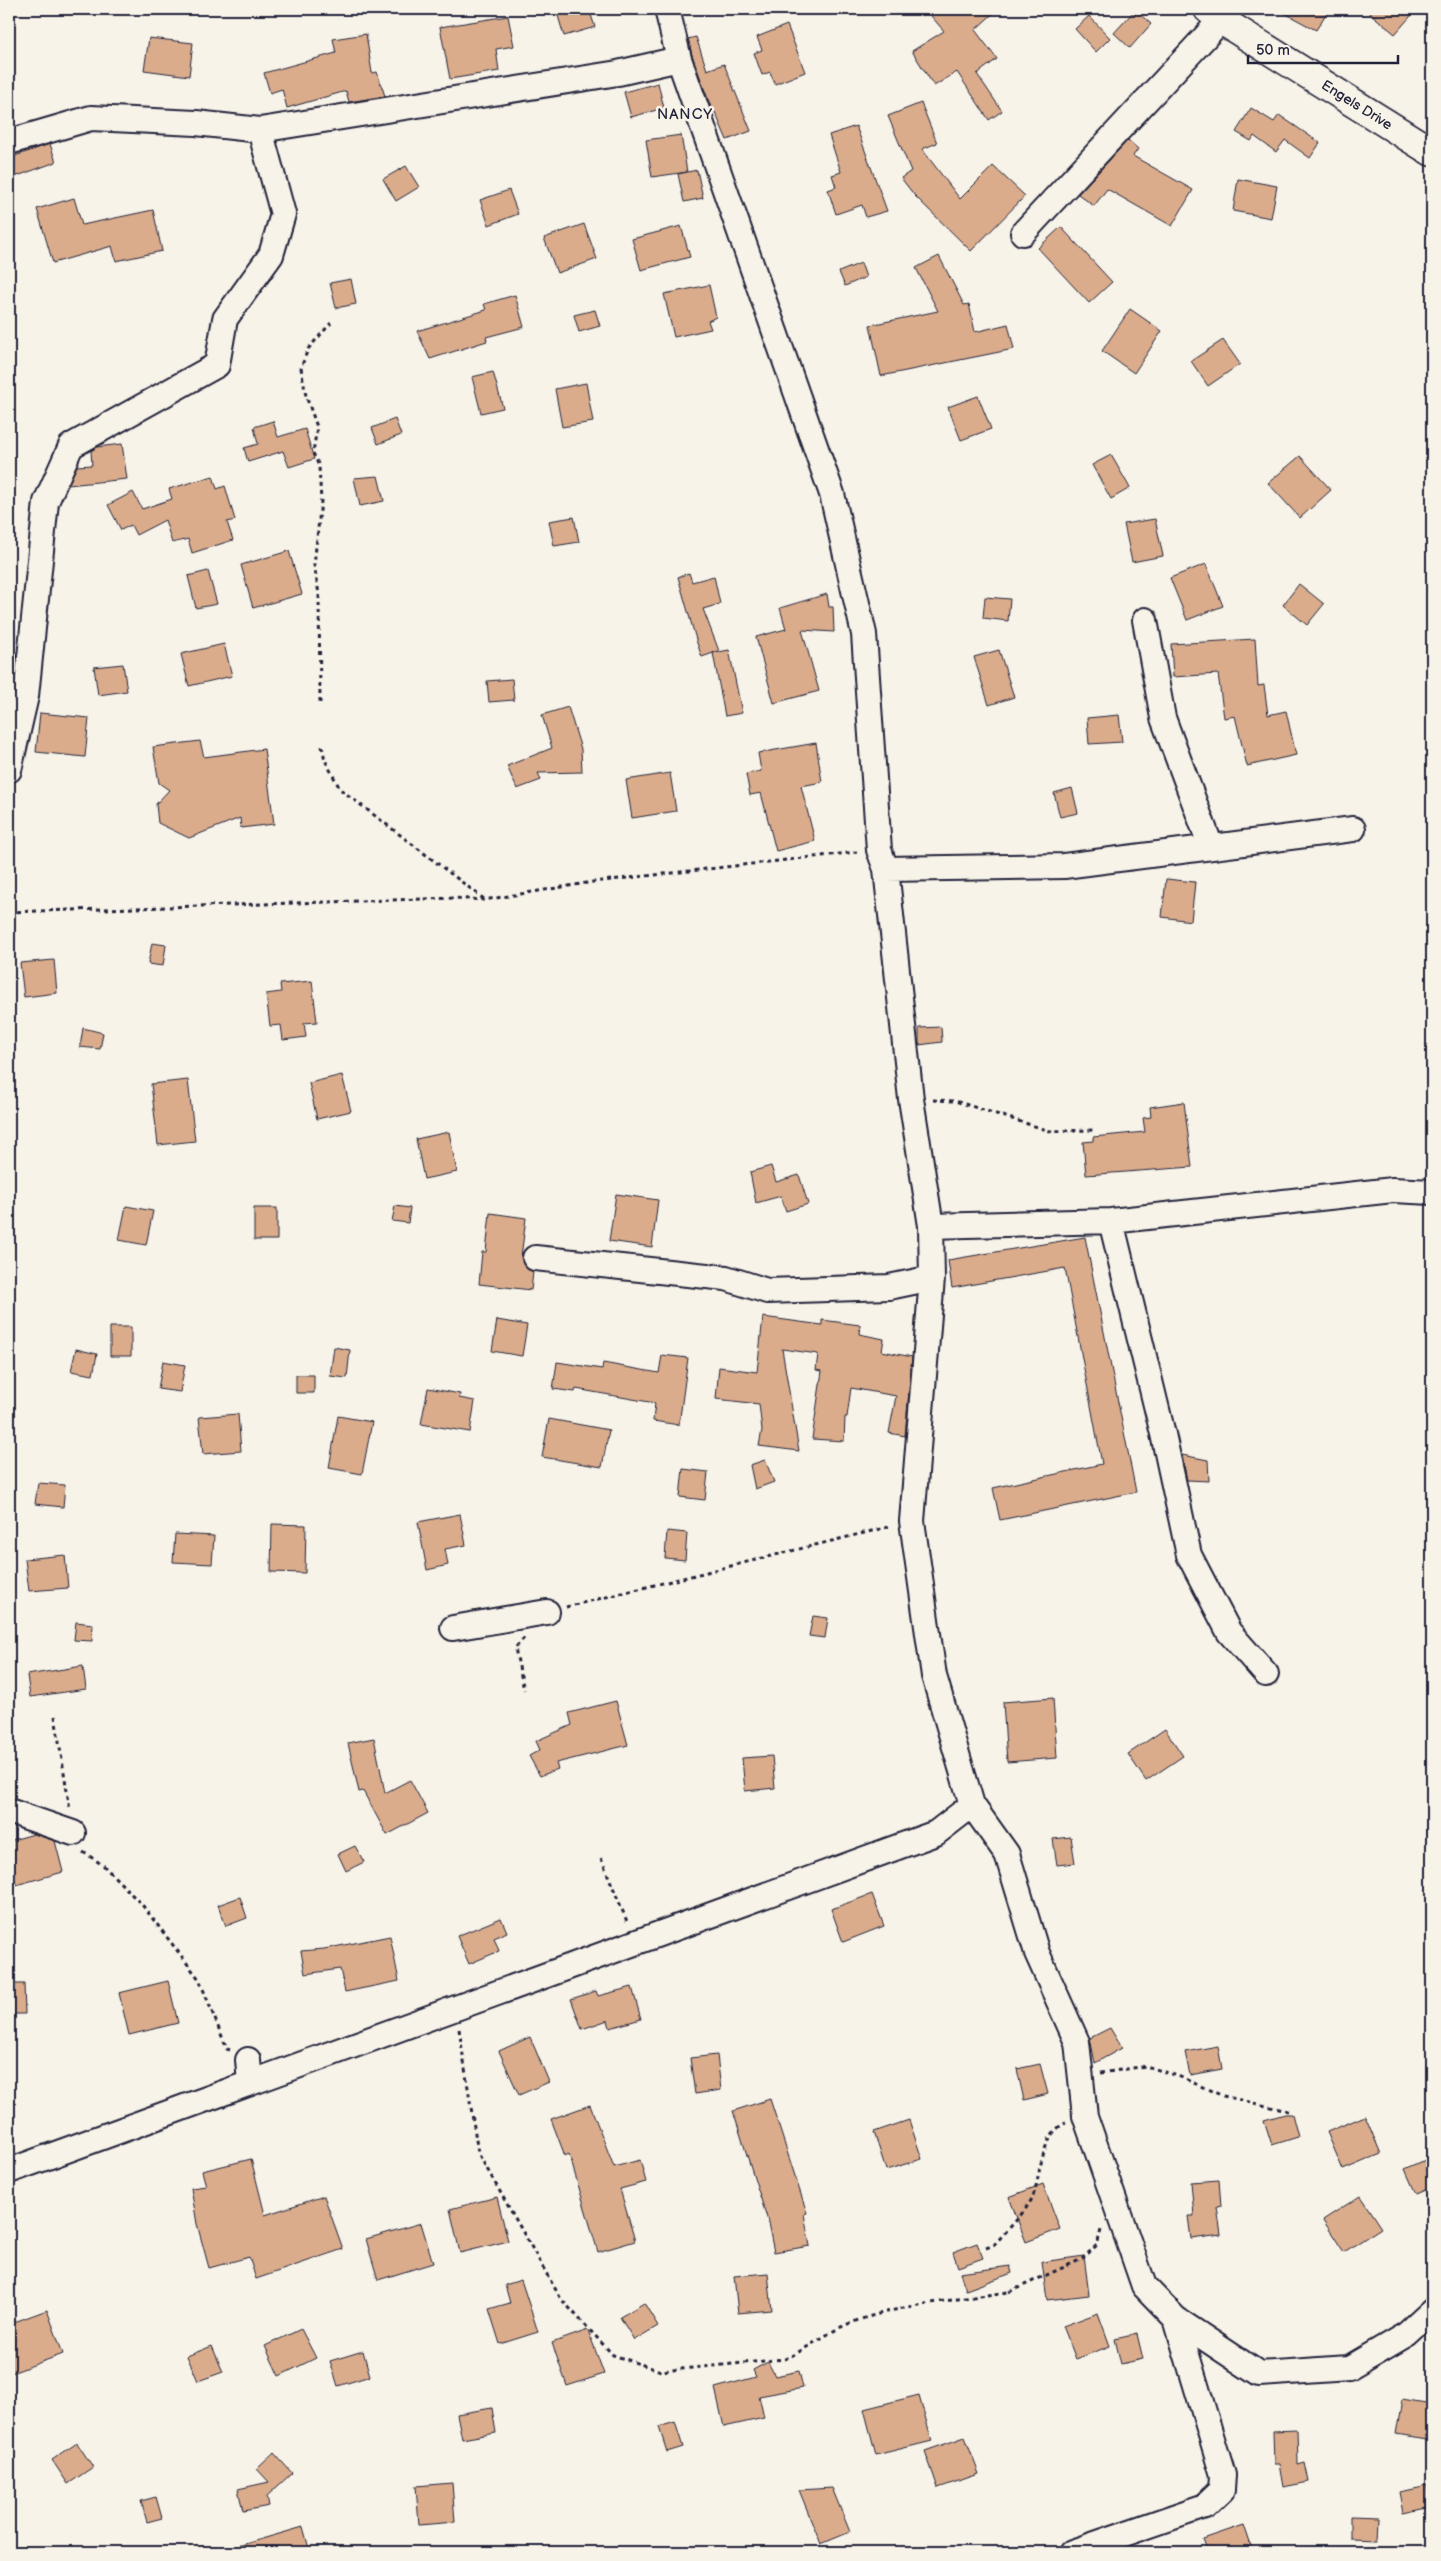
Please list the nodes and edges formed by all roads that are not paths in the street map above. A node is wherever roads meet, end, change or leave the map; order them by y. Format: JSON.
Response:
{"nodes":[{"id":1,"x":667,"y":9,"type":"edge"},
{"id":2,"x":1214,"y":14,"type":"edge"},
{"id":3,"x":679,"y":59,"type":"junction"},
{"id":4,"x":260,"y":130,"type":"junction"},
{"id":5,"x":9,"y":142,"type":"edge"},
{"id":6,"x":1432,"y":152,"type":"edge"},
{"id":7,"x":1023,"y":233,"type":"dead end"},
{"id":8,"x":1145,"y":620,"type":"dead end"},
{"id":9,"x":9,"y":770,"type":"edge"},
{"id":10,"x":1353,"y":829,"type":"dead end"},
{"id":11,"x":1211,"y":847,"type":"junction"},
{"id":12,"x":882,"y":860,"type":"junction"},
{"id":13,"x":1432,"y":1192,"type":"edge"},
{"id":14,"x":1110,"y":1221,"type":"junction"},
{"id":15,"x":931,"y":1226,"type":"junction"},
{"id":16,"x":535,"y":1258,"type":"dead end"},
{"id":17,"x":932,"y":1278,"type":"junction"},
{"id":18,"x":547,"y":1612,"type":"road end"},
{"id":19,"x":453,"y":1628,"type":"dead end"},
{"id":20,"x":1266,"y":1674,"type":"dead end"},
{"id":21,"x":972,"y":1805,"type":"junction"},
{"id":22,"x":9,"y":1810,"type":"edge"},
{"id":23,"x":73,"y":1833,"type":"road end"},
{"id":24,"x":248,"y":2060,"type":"road end"},
{"id":25,"x":250,"y":2083,"type":"junction"},
{"id":26,"x":9,"y":2171,"type":"edge"},
{"id":27,"x":1432,"y":2311,"type":"edge"},
{"id":28,"x":1176,"y":2319,"type":"junction"},
{"id":29,"x":1072,"y":2552,"type":"edge"}],
"edges":[{"from":1,"to":3,"type":"street"},
{"from":2,"to":6,"type":"street","name":"Engels Drive"},
{"from":2,"to":7,"type":"street"},
{"from":3,"to":4,"type":"street"},
{"from":3,"to":12,"type":"street"},
{"from":4,"to":5,"type":"street"},
{"from":4,"to":9,"type":"street"},
{"from":8,"to":11,"type":"street"},
{"from":10,"to":11,"type":"street"},
{"from":11,"to":12,"type":"street"},
{"from":12,"to":15,"type":"street"},
{"from":13,"to":14,"type":"street"},
{"from":14,"to":15,"type":"street"},
{"from":14,"to":20,"type":"street"},
{"from":15,"to":17,"type":"street"},
{"from":16,"to":17,"type":"street"},
{"from":17,"to":21,"type":"street"},
{"from":18,"to":19,"type":"street"},
{"from":21,"to":25,"type":"street"},
{"from":21,"to":28,"type":"street"},
{"from":22,"to":23,"type":"street"},
{"from":24,"to":25,"type":"street"},
{"from":25,"to":26,"type":"street"},
{"from":27,"to":28,"type":"street"},
{"from":28,"to":29,"type":"street"}]}
